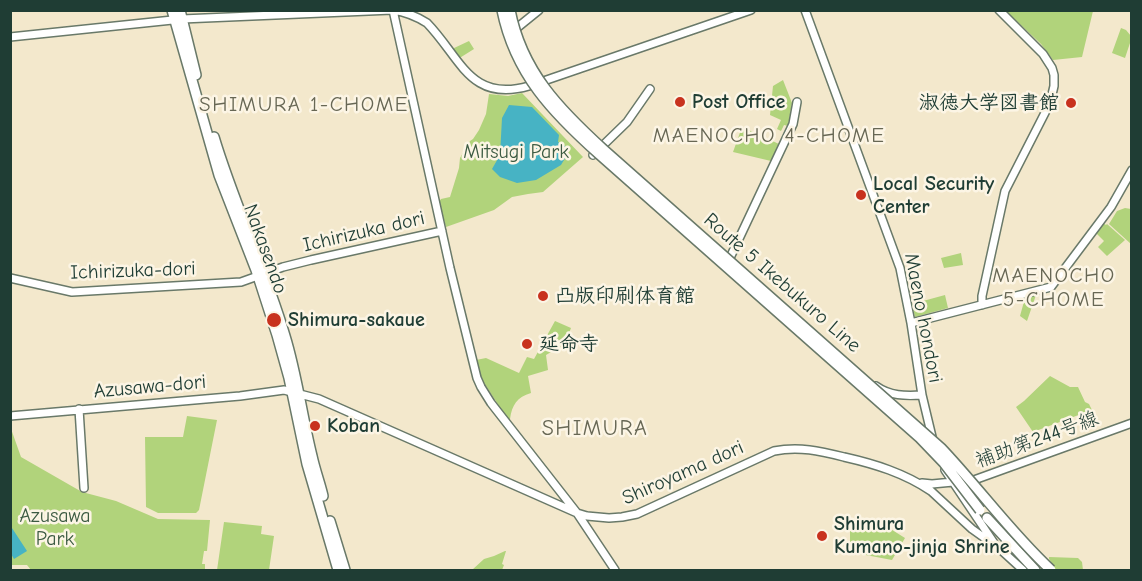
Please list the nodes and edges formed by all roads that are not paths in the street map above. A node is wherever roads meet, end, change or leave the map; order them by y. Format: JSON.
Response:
{"nodes":[{"id":1,"x":392,"y":10,"type":"edge"},
{"id":2,"x":502,"y":10,"type":"edge"},
{"id":3,"x":511,"y":10,"type":"edge"},
{"id":4,"x":539,"y":10,"type":"edge"},
{"id":5,"x":751,"y":10,"type":"edge"},
{"id":6,"x":805,"y":10,"type":"edge"},
{"id":7,"x":999,"y":10,"type":"edge"},
{"id":8,"x":177,"y":15,"type":"edge"},
{"id":9,"x":518,"y":27,"type":"junction"},
{"id":10,"x":10,"y":37,"type":"edge"},
{"id":11,"x":544,"y":81,"type":"junction"},
{"id":12,"x":650,"y":89,"type":"dead end"},
{"id":13,"x":797,"y":102,"type":"dead end"},
{"id":14,"x":603,"y":145,"type":"junction"},
{"id":15,"x":593,"y":155,"type":"dead end"},
{"id":16,"x":1131,"y":170,"type":"edge"},
{"id":17,"x":442,"y":231,"type":"junction"},
{"id":18,"x":730,"y":257,"type":"junction"},
{"id":19,"x":723,"y":270,"type":"dead end"},
{"id":20,"x":261,"y":275,"type":"junction"},
{"id":21,"x":10,"y":278,"type":"edge"},
{"id":22,"x":982,"y":305,"type":"junction"},
{"id":23,"x":911,"y":323,"type":"junction"},
{"id":24,"x":296,"y":393,"type":"junction"},
{"id":25,"x":922,"y":395,"type":"junction"},
{"id":26,"x":79,"y":409,"type":"junction"},
{"id":27,"x":10,"y":416,"type":"edge"},
{"id":28,"x":1131,"y":423,"type":"edge"},
{"id":29,"x":931,"y":434,"type":"junction"},
{"id":30,"x":974,"y":480,"type":"junction"},
{"id":31,"x":916,"y":482,"type":"junction"},
{"id":32,"x":952,"y":483,"type":"junction"},
{"id":33,"x":84,"y":488,"type":"dead end"},
{"id":34,"x":980,"y":510,"type":"dead end"},
{"id":35,"x":578,"y":513,"type":"junction"},
{"id":36,"x":987,"y":518,"type":"dead end"},
{"id":37,"x":997,"y":548,"type":"junction"},
{"id":38,"x":1050,"y":569,"type":"edge"},
{"id":39,"x":338,"y":570,"type":"edge"},
{"id":40,"x":345,"y":570,"type":"edge"},
{"id":41,"x":615,"y":570,"type":"edge"},
{"id":42,"x":1023,"y":570,"type":"edge"},
{"id":43,"x":1035,"y":570,"type":"edge"}],
"edges":[{"from":1,"to":8,"type":"street"},
{"from":1,"to":11,"type":"street"},
{"from":1,"to":17,"type":"street"},
{"from":2,"to":34,"type":"highway","name":"Route 5 Ikebukuro Line","bridge":true},
{"from":3,"to":9,"type":"street"},
{"from":3,"to":38,"type":"highway","name":"Route 5 Ikebukuro Line","bridge":true},
{"from":4,"to":9,"type":"street"},
{"from":5,"to":11,"type":"street"},
{"from":6,"to":23,"type":"street","name":"Maeno hondori"},
{"from":7,"to":22,"type":"street"},
{"from":8,"to":10,"type":"street"},
{"from":8,"to":20,"type":"highway","name":"Nakasendo"},
{"from":9,"to":11,"type":"street"},
{"from":11,"to":14,"type":"street"},
{"from":12,"to":14,"type":"street"},
{"from":13,"to":18,"type":"street"},
{"from":14,"to":15,"type":"street"},
{"from":14,"to":18,"type":"street"},
{"from":16,"to":22,"type":"street"},
{"from":17,"to":20,"type":"street","name":"Ichirizuka dori"},
{"from":17,"to":35,"type":"street"},
{"from":18,"to":19,"type":"street"},
{"from":18,"to":25,"type":"street"},
{"from":20,"to":21,"type":"street","name":"Ichirizuka-dori"},
{"from":20,"to":24,"type":"highway","name":"Nakasendo"},
{"from":22,"to":23,"type":"street"},
{"from":23,"to":25,"type":"street","name":"Maeno hondori"},
{"from":24,"to":26,"type":"street","name":"Azusawa-dori"},
{"from":24,"to":35,"type":"street","name":"Shiroyama dori"},
{"from":24,"to":39,"type":"highway","name":"Nakasendo"},
{"from":24,"to":40,"type":"highway","name":"Nakasendo"},
{"from":25,"to":29,"type":"street","name":"Maeno hondori"},
{"from":26,"to":27,"type":"street","name":"Azusawa-dori"},
{"from":26,"to":33,"type":"street"},
{"from":28,"to":30,"type":"street","name":"補助第244号線"},
{"from":29,"to":30,"type":"street"},
{"from":29,"to":32,"type":"street","name":"Maeno hondori"},
{"from":30,"to":32,"type":"street","name":"補助第244号線"},
{"from":30,"to":38,"type":"street"},
{"from":31,"to":32,"type":"street","name":"補助第244号線"},
{"from":31,"to":35,"type":"street","name":"Shiroyama dori"},
{"from":31,"to":37,"type":"street"},
{"from":32,"to":37,"type":"street","name":"Maeno hondori"},
{"from":35,"to":41,"type":"street"},
{"from":36,"to":43,"type":"highway"},
{"from":37,"to":42,"type":"street"}]}
